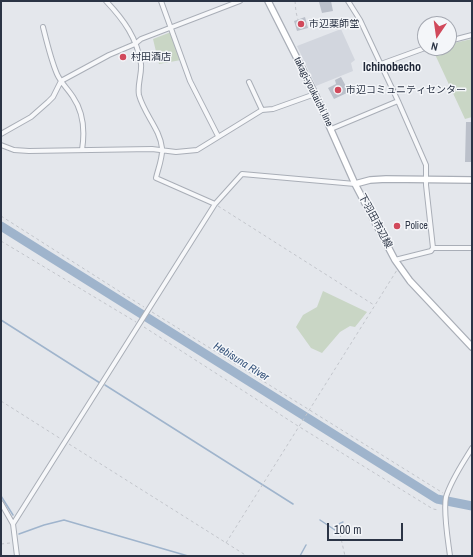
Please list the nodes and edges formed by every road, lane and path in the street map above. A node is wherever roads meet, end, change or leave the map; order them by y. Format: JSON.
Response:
{"nodes":[{"id":1,"x":106,"y":1,"type":"edge"},
{"id":2,"x":161,"y":1,"type":"edge"},
{"id":3,"x":240,"y":1,"type":"edge"},
{"id":4,"x":268,"y":1,"type":"edge"},
{"id":5,"x":295,"y":1,"type":"edge"},
{"id":6,"x":348,"y":1,"type":"edge"},
{"id":7,"x":298,"y":20,"type":"dead end"},
{"id":8,"x":43,"y":27,"type":"dead end"},
{"id":9,"x":171,"y":28,"type":"junction"},
{"id":10,"x":472,"y":35,"type":"edge"},
{"id":11,"x":457,"y":38,"type":"edge"},
{"id":12,"x":135,"y":44,"type":"junction"},
{"id":13,"x":417,"y":51,"type":"edge"},
{"id":14,"x":381,"y":64,"type":"junction"},
{"id":15,"x":61,"y":81,"type":"junction"},
{"id":16,"x":249,"y":82,"type":"dead end"},
{"id":17,"x":314,"y":94,"type":"junction"},
{"id":18,"x":398,"y":101,"type":"junction"},
{"id":19,"x":262,"y":110,"type":"junction"},
{"id":20,"x":331,"y":129,"type":"junction"},
{"id":21,"x":1,"y":134,"type":"edge"},
{"id":22,"x":218,"y":136,"type":"junction"},
{"id":23,"x":1,"y":145,"type":"edge"},
{"id":24,"x":82,"y":150,"type":"junction"},
{"id":25,"x":162,"y":150,"type":"junction"},
{"id":26,"x":426,"y":180,"type":"junction"},
{"id":27,"x":472,"y":180,"type":"edge"},
{"id":28,"x":355,"y":184,"type":"junction"},
{"id":29,"x":215,"y":204,"type":"junction"},
{"id":30,"x":1,"y":216,"type":"edge"},
{"id":31,"x":1,"y":241,"type":"edge"},
{"id":32,"x":433,"y":248,"type":"junction"},
{"id":33,"x":472,"y":248,"type":"edge"},
{"id":34,"x":395,"y":260,"type":"junction"},
{"id":35,"x":399,"y":266,"type":"junction"},
{"id":36,"x":375,"y":305,"type":"junction"},
{"id":37,"x":148,"y":311,"type":"junction"},
{"id":38,"x":140,"y":323,"type":"junction"},
{"id":39,"x":472,"y":347,"type":"edge"},
{"id":40,"x":1,"y":401,"type":"edge"},
{"id":41,"x":308,"y":410,"type":"junction"},
{"id":42,"x":298,"y":426,"type":"junction"},
{"id":43,"x":65,"y":441,"type":"junction"},
{"id":44,"x":472,"y":448,"type":"edge"},
{"id":45,"x":447,"y":496,"type":"junction"},
{"id":46,"x":1,"y":503,"type":"edge"},
{"id":47,"x":445,"y":510,"type":"junction"},
{"id":48,"x":13,"y":524,"type":"junction"},
{"id":49,"x":340,"y":534,"type":"dead end"},
{"id":50,"x":16,"y":542,"type":"junction"},
{"id":51,"x":226,"y":543,"type":"junction"},
{"id":52,"x":1,"y":544,"type":"edge"},
{"id":53,"x":17,"y":556,"type":"edge"},
{"id":54,"x":247,"y":556,"type":"edge"},
{"id":55,"x":345,"y":556,"type":"edge"},
{"id":56,"x":450,"y":556,"type":"edge"}],
"edges":[{"from":1,"to":12,"type":"street"},
{"from":2,"to":9,"type":"street"},
{"from":3,"to":9,"type":"street"},
{"from":4,"to":17,"type":"main road","name":"takagi-youkaichi line"},
{"from":5,"to":7,"type":"path"},
{"from":6,"to":14,"type":"street"},
{"from":8,"to":15,"type":"street"},
{"from":9,"to":12,"type":"street"},
{"from":9,"to":22,"type":"street"},
{"from":10,"to":11,"type":"street"},
{"from":12,"to":15,"type":"street"},
{"from":12,"to":25,"type":"street"},
{"from":13,"to":14,"type":"street"},
{"from":14,"to":18,"type":"street"},
{"from":15,"to":21,"type":"street"},
{"from":15,"to":24,"type":"street"},
{"from":16,"to":19,"type":"street"},
{"from":17,"to":19,"type":"street"},
{"from":17,"to":20,"type":"main road","name":"takagi-youkaichi line"},
{"from":18,"to":20,"type":"street"},
{"from":18,"to":26,"type":"street"},
{"from":19,"to":22,"type":"street"},
{"from":20,"to":28,"type":"main road","name":"takagi-youkaichi line"},
{"from":22,"to":25,"type":"street"},
{"from":23,"to":24,"type":"street"},
{"from":24,"to":25,"type":"street"},
{"from":25,"to":29,"type":"street"},
{"from":26,"to":27,"type":"main road","name":"下羽田市辺線"},
{"from":26,"to":28,"type":"main road","name":"下羽田市辺線"},
{"from":26,"to":32,"type":"street"},
{"from":28,"to":29,"type":"street"},
{"from":28,"to":34,"type":"main road","name":"下羽田市辺線"},
{"from":29,"to":36,"type":"path"},
{"from":29,"to":37,"type":"street"},
{"from":30,"to":37,"type":"path"},
{"from":31,"to":38,"type":"path"},
{"from":32,"to":33,"type":"street"},
{"from":32,"to":34,"type":"street"},
{"from":34,"to":35,"type":"main road","name":"下羽田市辺線"},
{"from":35,"to":36,"type":"path"},
{"from":35,"to":39,"type":"main road","name":"下羽田市辺線"},
{"from":36,"to":41,"type":"path"},
{"from":37,"to":38,"type":"street"},
{"from":37,"to":41,"type":"path"},
{"from":38,"to":42,"type":"path"},
{"from":38,"to":43,"type":"street"},
{"from":40,"to":43,"type":"path"},
{"from":41,"to":42,"type":"path"},
{"from":41,"to":45,"type":"path"},
{"from":42,"to":47,"type":"path"},
{"from":42,"to":51,"type":"path"},
{"from":43,"to":48,"type":"street"},
{"from":43,"to":51,"type":"path"},
{"from":44,"to":45,"type":"street"},
{"from":45,"to":47,"type":"street"},
{"from":46,"to":48,"type":"street"},
{"from":47,"to":56,"type":"street"},
{"from":48,"to":50,"type":"street"},
{"from":49,"to":55,"type":"path"},
{"from":50,"to":52,"type":"path"},
{"from":50,"to":53,"type":"street"},
{"from":51,"to":54,"type":"path"}]}
